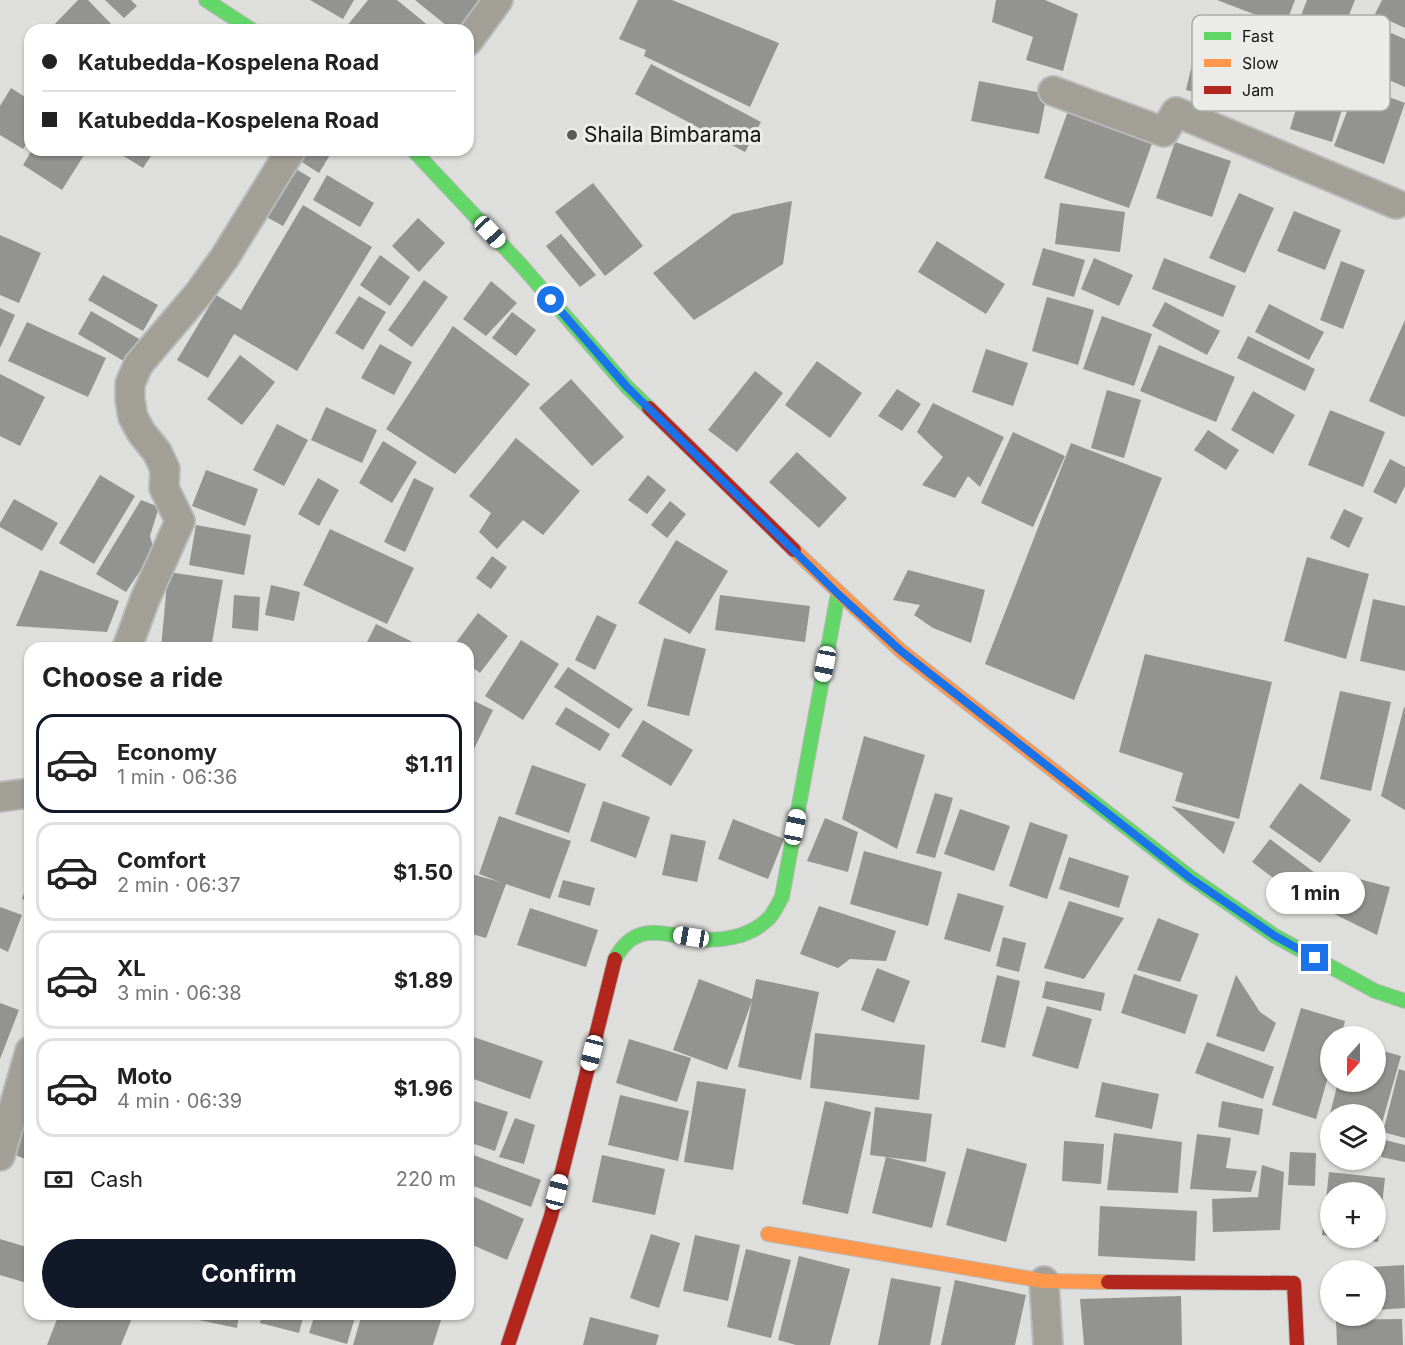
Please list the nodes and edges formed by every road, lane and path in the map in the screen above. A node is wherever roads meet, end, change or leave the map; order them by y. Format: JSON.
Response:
{"nodes":[{"id":1,"x":206,"y":0,"type":"edge"},
{"id":2,"x":498,"y":0,"type":"edge"},
{"id":3,"x":243,"y":24,"type":"edge"},
{"id":4,"x":474,"y":33,"type":"edge"},
{"id":5,"x":1053,"y":91,"type":"dead end"},
{"id":6,"x":287,"y":156,"type":"edge"},
{"id":7,"x":419,"y":156,"type":"edge"},
{"id":8,"x":1402,"y":198,"type":"edge"},
{"id":9,"x":838,"y":594,"type":"junction"},
{"id":10,"x":129,"y":642,"type":"edge"},
{"id":11,"x":24,"y":794,"type":"edge"},
{"id":12,"x":0,"y":798,"type":"edge"},
{"id":13,"x":1405,"y":1001,"type":"edge"},
{"id":14,"x":24,"y":1072,"type":"edge"},
{"id":15,"x":0,"y":1155,"type":"edge"},
{"id":16,"x":768,"y":1234,"type":"dead end"},
{"id":17,"x":1044,"y":1281,"type":"junction"},
{"id":18,"x":508,"y":1345,"type":"edge"},
{"id":19,"x":1048,"y":1345,"type":"edge"},
{"id":20,"x":1297,"y":1345,"type":"edge"}],
"edges":[{"from":1,"to":3,"type":"street"},
{"from":2,"to":4,"type":"street"},
{"from":5,"to":8,"type":"street"},
{"from":6,"to":10,"type":"street"},
{"from":7,"to":9,"type":"street"},
{"from":9,"to":13,"type":"street"},
{"from":9,"to":18,"type":"street"},
{"from":11,"to":12,"type":"street"},
{"from":14,"to":15,"type":"street"},
{"from":16,"to":17,"type":"street"},
{"from":17,"to":19,"type":"street"},
{"from":17,"to":20,"type":"street"}]}
